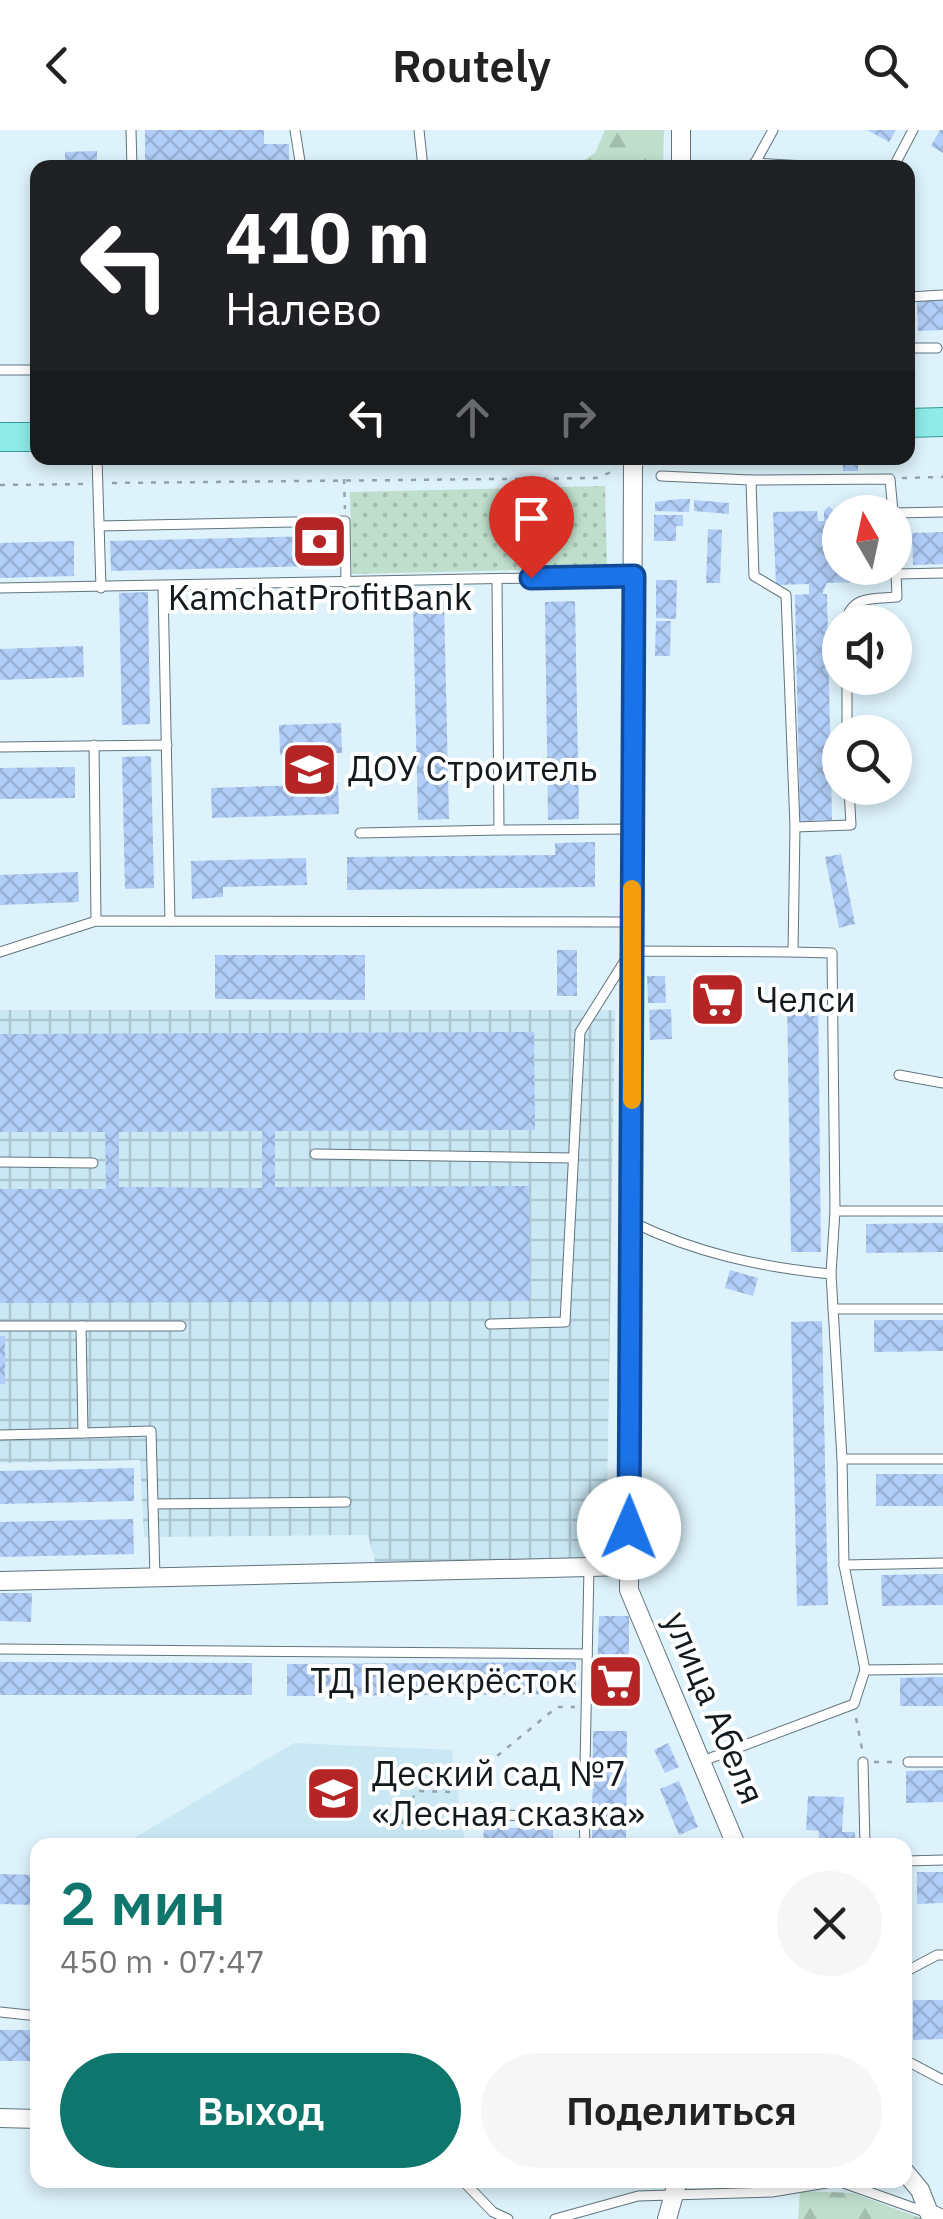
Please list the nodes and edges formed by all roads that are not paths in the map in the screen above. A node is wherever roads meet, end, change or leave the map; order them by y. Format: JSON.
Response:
{"nodes":[{"id":1,"x":131,"y":130,"type":"edge"},
{"id":2,"x":294,"y":130,"type":"edge"},
{"id":3,"x":419,"y":130,"type":"edge"},
{"id":4,"x":681,"y":130,"type":"edge"},
{"id":5,"x":772,"y":130,"type":"edge"},
{"id":6,"x":914,"y":130,"type":"edge"},
{"id":7,"x":132,"y":160,"type":"edge"},
{"id":8,"x":300,"y":160,"type":"edge"},
{"id":9,"x":422,"y":160,"type":"edge"},
{"id":10,"x":681,"y":160,"type":"edge"},
{"id":11,"x":753,"y":160,"type":"edge"},
{"id":12,"x":897,"y":160,"type":"edge"},
{"id":13,"x":943,"y":295,"type":"edge"},
{"id":14,"x":915,"y":296,"type":"edge"},
{"id":15,"x":915,"y":348,"type":"edge"},
{"id":16,"x":937,"y":348,"type":"dead end"},
{"id":17,"x":0,"y":370,"type":"edge"},
{"id":18,"x":30,"y":370,"type":"edge"},
{"id":19,"x":915,"y":422,"type":"edge"},
{"id":20,"x":943,"y":422,"type":"edge"},
{"id":21,"x":30,"y":437,"type":"edge"},
{"id":22,"x":0,"y":438,"type":"edge"},
{"id":23,"x":97,"y":465,"type":"edge"},
{"id":24,"x":633,"y":465,"type":"edge"},
{"id":25,"x":661,"y":476,"type":"dead end"},
{"id":26,"x":751,"y":480,"type":"junction"},
{"id":27,"x":892,"y":495,"type":"edge"},
{"id":28,"x":943,"y":512,"type":"edge"},
{"id":29,"x":912,"y":513,"type":"edge"},
{"id":30,"x":99,"y":526,"type":"junction"},
{"id":31,"x":943,"y":572,"type":"edge"},
{"id":32,"x":912,"y":573,"type":"edge"},
{"id":33,"x":634,"y":576,"type":"junction"},
{"id":34,"x":497,"y":579,"type":"junction"},
{"id":35,"x":346,"y":583,"type":"junction"},
{"id":36,"x":896,"y":585,"type":"edge"},
{"id":37,"x":162,"y":587,"type":"junction"},
{"id":38,"x":0,"y":588,"type":"edge"},
{"id":39,"x":101,"y":588,"type":"junction"},
{"id":40,"x":854,"y":605,"type":"edge"},
{"id":41,"x":167,"y":745,"type":"junction"},
{"id":42,"x":94,"y":746,"type":"junction"},
{"id":43,"x":0,"y":747,"type":"edge"},
{"id":44,"x":850,"y":805,"type":"edge"},
{"id":45,"x":795,"y":828,"type":"junction"},
{"id":46,"x":632,"y":829,"type":"junction"},
{"id":47,"x":499,"y":830,"type":"junction"},
{"id":48,"x":360,"y":832,"type":"dead end"},
{"id":49,"x":96,"y":921,"type":"junction"},
{"id":50,"x":170,"y":921,"type":"junction"},
{"id":51,"x":632,"y":922,"type":"junction"},
{"id":52,"x":0,"y":952,"type":"edge"},
{"id":53,"x":631,"y":952,"type":"junction"},
{"id":54,"x":793,"y":952,"type":"junction"},
{"id":55,"x":900,"y":1075,"type":"dead end"},
{"id":56,"x":943,"y":1083,"type":"edge"},
{"id":57,"x":315,"y":1154,"type":"dead end"},
{"id":58,"x":573,"y":1158,"type":"junction"},
{"id":59,"x":0,"y":1162,"type":"edge"},
{"id":60,"x":94,"y":1163,"type":"dead end"},
{"id":61,"x":835,"y":1211,"type":"junction"},
{"id":62,"x":943,"y":1211,"type":"edge"},
{"id":63,"x":632,"y":1222,"type":"junction"},
{"id":64,"x":831,"y":1274,"type":"junction"},
{"id":65,"x":833,"y":1309,"type":"junction"},
{"id":66,"x":943,"y":1309,"type":"edge"},
{"id":67,"x":490,"y":1324,"type":"dead end"},
{"id":68,"x":0,"y":1326,"type":"edge"},
{"id":69,"x":81,"y":1326,"type":"junction"},
{"id":70,"x":181,"y":1326,"type":"dead end"},
{"id":71,"x":83,"y":1433,"type":"junction"},
{"id":72,"x":0,"y":1435,"type":"edge"},
{"id":73,"x":842,"y":1459,"type":"junction"},
{"id":74,"x":943,"y":1459,"type":"edge"},
{"id":75,"x":346,"y":1502,"type":"dead end"},
{"id":76,"x":153,"y":1504,"type":"junction"},
{"id":77,"x":943,"y":1563,"type":"edge"},
{"id":78,"x":844,"y":1565,"type":"junction"},
{"id":79,"x":629,"y":1566,"type":"junction"},
{"id":80,"x":589,"y":1568,"type":"junction"},
{"id":81,"x":155,"y":1578,"type":"junction"},
{"id":82,"x":0,"y":1581,"type":"edge"},
{"id":83,"x":0,"y":1649,"type":"edge"},
{"id":84,"x":587,"y":1654,"type":"junction"},
{"id":85,"x":943,"y":1669,"type":"edge"},
{"id":86,"x":864,"y":1670,"type":"junction"},
{"id":87,"x":700,"y":1762,"type":"junction"},
{"id":88,"x":864,"y":1762,"type":"road end"},
{"id":89,"x":908,"y":1762,"type":"road end"},
{"id":90,"x":943,"y":1762,"type":"edge"},
{"id":91,"x":585,"y":1765,"type":"dead end"},
{"id":92,"x":493,"y":1815,"type":"dead end"},
{"id":93,"x":585,"y":1838,"type":"edge"},
{"id":94,"x":733,"y":1838,"type":"edge"},
{"id":95,"x":865,"y":1838,"type":"edge"},
{"id":96,"x":912,"y":1860,"type":"edge"},
{"id":97,"x":943,"y":1860,"type":"edge"},
{"id":98,"x":943,"y":1955,"type":"edge"},
{"id":99,"x":912,"y":1969,"type":"edge"},
{"id":100,"x":0,"y":2012,"type":"edge"},
{"id":101,"x":30,"y":2015,"type":"edge"},
{"id":102,"x":912,"y":2064,"type":"edge"},
{"id":103,"x":943,"y":2080,"type":"edge"},
{"id":104,"x":0,"y":2118,"type":"edge"},
{"id":105,"x":30,"y":2119,"type":"edge"},
{"id":106,"x":912,"y":2180,"type":"edge"},
{"id":107,"x":470,"y":2188,"type":"edge"},
{"id":108,"x":672,"y":2188,"type":"edge"},
{"id":109,"x":676,"y":2188,"type":"edge"},
{"id":110,"x":695,"y":2188,"type":"edge"},
{"id":111,"x":796,"y":2188,"type":"edge"},
{"id":112,"x":858,"y":2188,"type":"edge"},
{"id":113,"x":936,"y":2216,"type":"edge"},
{"id":114,"x":504,"y":2218,"type":"edge"},
{"id":115,"x":555,"y":2219,"type":"edge"},
{"id":116,"x":667,"y":2219,"type":"edge"}],
"edges":[{"from":1,"to":7,"type":"lane"},
{"from":2,"to":8,"type":"lane"},
{"from":3,"to":9,"type":"lane"},
{"from":4,"to":10,"type":"street"},
{"from":5,"to":11,"type":"lane"},
{"from":6,"to":12,"type":"lane"},
{"from":13,"to":14,"type":"lane"},
{"from":15,"to":16,"type":"lane"},
{"from":17,"to":18,"type":"lane"},
{"from":19,"to":20,"type":"main road"},
{"from":21,"to":22,"type":"main road"},
{"from":23,"to":30,"type":"lane"},
{"from":24,"to":33,"type":"street","name":"улица Абеля"},
{"from":25,"to":26,"type":"lane"},
{"from":26,"to":27,"type":"lane"},
{"from":26,"to":45,"type":"lane"},
{"from":28,"to":29,"type":"lane"},
{"from":30,"to":35,"type":"lane"},
{"from":30,"to":39,"type":"lane"},
{"from":31,"to":32,"type":"lane"},
{"from":33,"to":34,"type":"lane"},
{"from":33,"to":46,"type":"street","name":"улица Абеля"},
{"from":34,"to":35,"type":"lane"},
{"from":34,"to":47,"type":"lane"},
{"from":35,"to":37,"type":"lane"},
{"from":36,"to":40,"type":"lane"},
{"from":37,"to":39,"type":"lane"},
{"from":37,"to":41,"type":"lane"},
{"from":38,"to":39,"type":"lane"},
{"from":41,"to":42,"type":"lane"},
{"from":41,"to":50,"type":"lane"},
{"from":42,"to":43,"type":"lane"},
{"from":42,"to":49,"type":"lane"},
{"from":44,"to":45,"type":"lane"},
{"from":45,"to":54,"type":"lane"},
{"from":46,"to":47,"type":"lane"},
{"from":46,"to":51,"type":"street","name":"улица Абеля"},
{"from":47,"to":48,"type":"lane"},
{"from":49,"to":50,"type":"lane"},
{"from":49,"to":52,"type":"lane"},
{"from":50,"to":51,"type":"lane"},
{"from":51,"to":53,"type":"street","name":"улица Абеля"},
{"from":53,"to":54,"type":"lane"},
{"from":53,"to":58,"type":"lane"},
{"from":53,"to":63,"type":"street","name":"улица Абеля"},
{"from":54,"to":61,"type":"lane"},
{"from":55,"to":56,"type":"lane"},
{"from":57,"to":58,"type":"lane"},
{"from":58,"to":67,"type":"lane"},
{"from":59,"to":60,"type":"lane"},
{"from":61,"to":62,"type":"lane"},
{"from":61,"to":64,"type":"lane"},
{"from":63,"to":64,"type":"lane"},
{"from":63,"to":79,"type":"street","name":"улица Абеля"},
{"from":64,"to":65,"type":"lane"},
{"from":65,"to":66,"type":"lane"},
{"from":65,"to":73,"type":"lane"},
{"from":68,"to":69,"type":"lane"},
{"from":69,"to":70,"type":"lane"},
{"from":69,"to":71,"type":"lane"},
{"from":71,"to":72,"type":"lane"},
{"from":71,"to":76,"type":"lane"},
{"from":73,"to":74,"type":"lane"},
{"from":73,"to":78,"type":"lane"},
{"from":75,"to":76,"type":"lane"},
{"from":76,"to":81,"type":"lane"},
{"from":77,"to":78,"type":"lane"},
{"from":78,"to":86,"type":"lane"},
{"from":79,"to":80,"type":"street"},
{"from":79,"to":87,"type":"street","name":"улица Абеля"},
{"from":80,"to":81,"type":"street"},
{"from":80,"to":84,"type":"lane"},
{"from":81,"to":82,"type":"street"},
{"from":83,"to":84,"type":"lane"},
{"from":84,"to":91,"type":"lane"},
{"from":85,"to":86,"type":"lane"},
{"from":86,"to":87,"type":"lane"},
{"from":87,"to":94,"type":"street","name":"улица Абеля"},
{"from":88,"to":95,"type":"lane"},
{"from":89,"to":90,"type":"lane"},
{"from":92,"to":93,"type":"lane"},
{"from":96,"to":97,"type":"lane"},
{"from":98,"to":99,"type":"lane"},
{"from":100,"to":101,"type":"lane"},
{"from":102,"to":103,"type":"lane"},
{"from":104,"to":105,"type":"street"},
{"from":106,"to":113,"type":"street"},
{"from":107,"to":114,"type":"lane"},
{"from":108,"to":115,"type":"lane"},
{"from":109,"to":116,"type":"street"},
{"from":110,"to":111,"type":"lane"},
{"from":112,"to":113,"type":"lane"}]}
